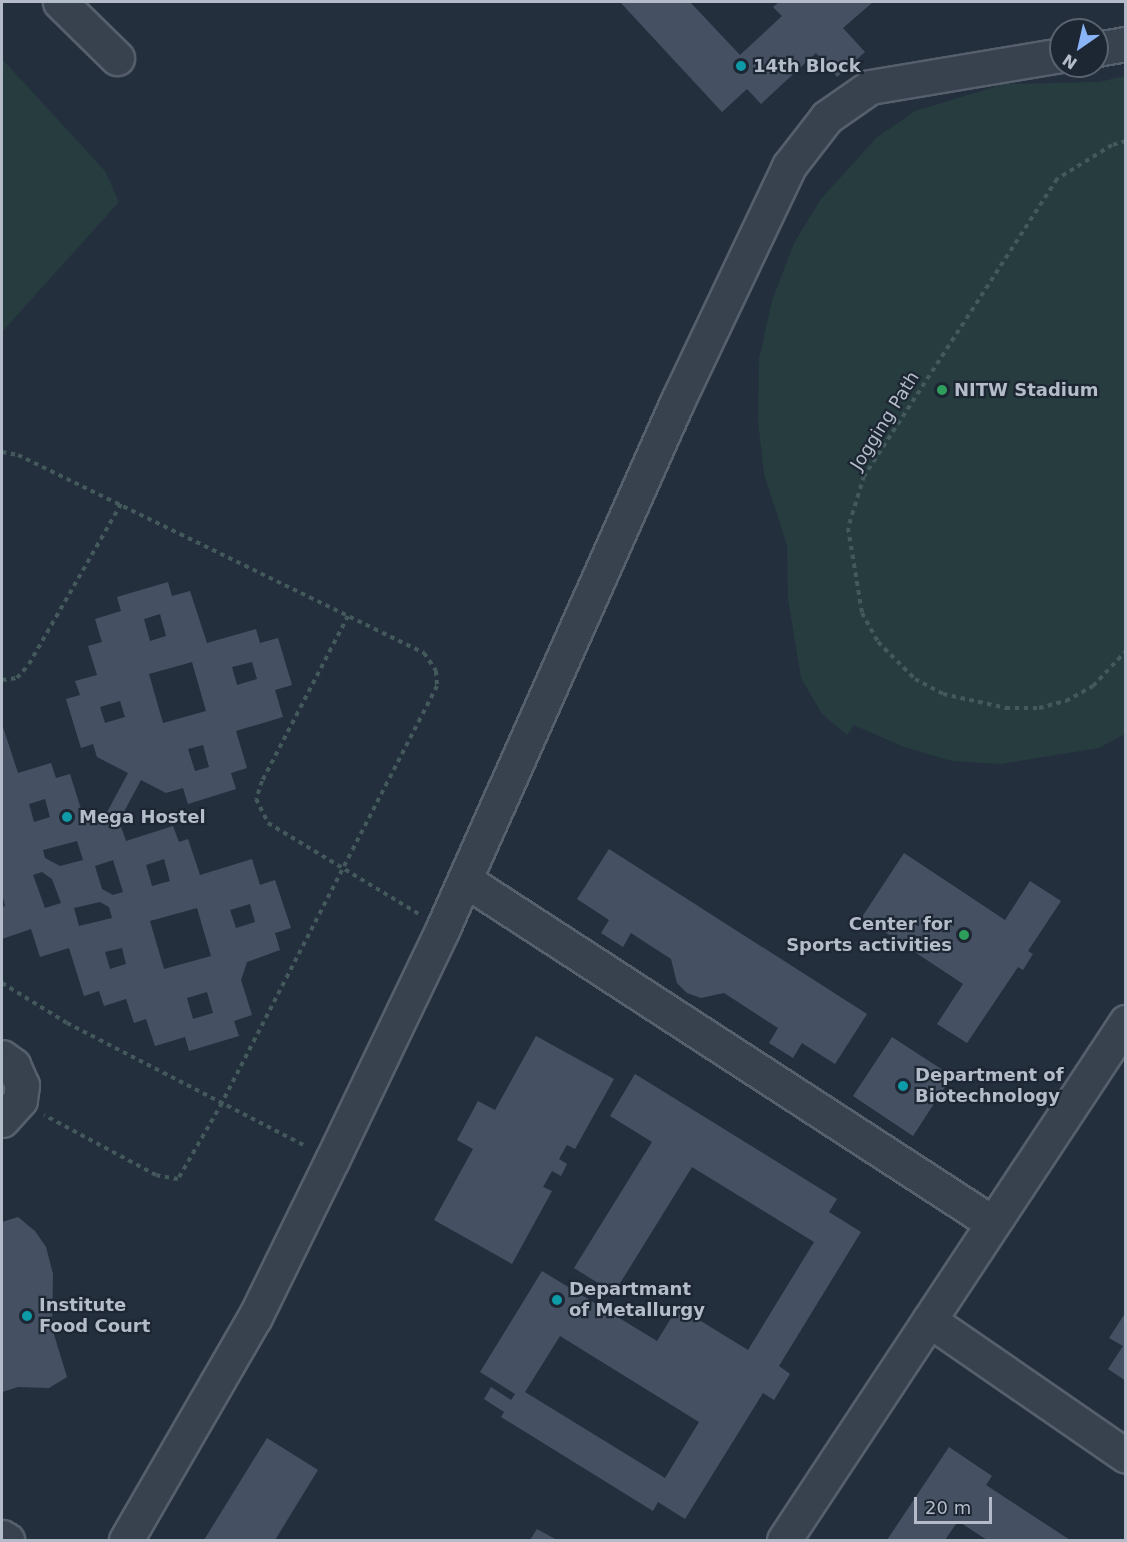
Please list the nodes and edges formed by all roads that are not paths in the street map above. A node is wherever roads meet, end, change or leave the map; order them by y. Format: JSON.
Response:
{"nodes":[{"id":1,"x":60,"y":2,"type":"edge"},
{"id":2,"x":1125,"y":44,"type":"edge"},
{"id":3,"x":1109,"y":47,"type":"edge"},
{"id":4,"x":1049,"y":57,"type":"edge"},
{"id":5,"x":117,"y":58,"type":"dead end"},
{"id":6,"x":465,"y":880,"type":"junction"},
{"id":7,"x":1125,"y":1023,"type":"edge"},
{"id":8,"x":2,"y":1057,"type":"edge"},
{"id":9,"x":11,"y":1110,"type":"edge"},
{"id":10,"x":991,"y":1222,"type":"junction"},
{"id":11,"x":929,"y":1320,"type":"junction"},
{"id":12,"x":1125,"y":1456,"type":"edge"},
{"id":13,"x":2,"y":1537,"type":"edge"},
{"id":14,"x":7,"y":1540,"type":"edge"},
{"id":15,"x":126,"y":1540,"type":"edge"},
{"id":16,"x":784,"y":1540,"type":"edge"}],
"edges":[{"from":1,"to":5,"type":"street"},
{"from":2,"to":3,"type":"street"},
{"from":4,"to":6,"type":"street"},
{"from":6,"to":10,"type":"street"},
{"from":6,"to":15,"type":"street"},
{"from":7,"to":10,"type":"street"},
{"from":8,"to":9,"type":"street"},
{"from":10,"to":11,"type":"street"},
{"from":11,"to":12,"type":"street"},
{"from":11,"to":16,"type":"street"},
{"from":13,"to":14,"type":"street"}]}
